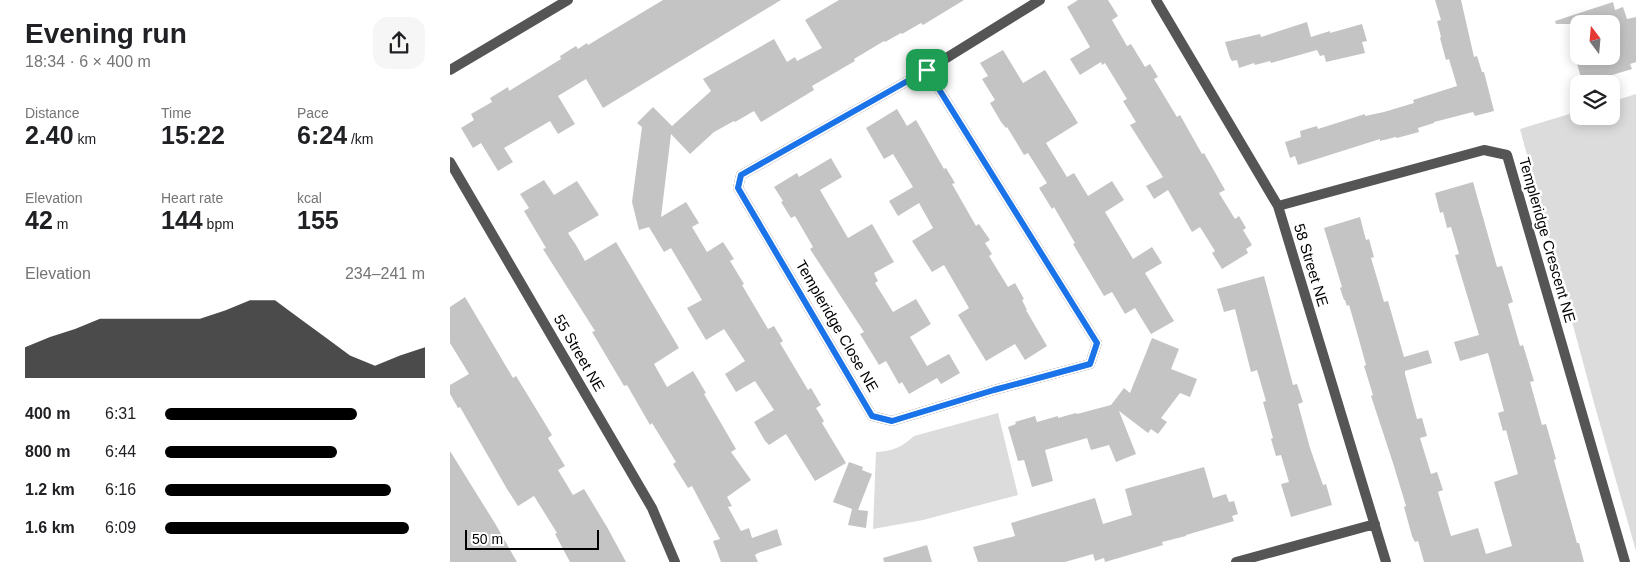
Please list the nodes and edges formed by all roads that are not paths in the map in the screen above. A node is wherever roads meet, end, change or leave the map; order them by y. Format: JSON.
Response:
{"nodes":[{"id":1,"x":568,"y":0,"type":"edge"},
{"id":2,"x":1040,"y":0,"type":"edge"},
{"id":3,"x":1156,"y":0,"type":"edge"},
{"id":4,"x":450,"y":70,"type":"edge"},
{"id":5,"x":927,"y":70,"type":"junction"},
{"id":6,"x":450,"y":162,"type":"edge"},
{"id":7,"x":1278,"y":206,"type":"junction"},
{"id":8,"x":1375,"y":524,"type":"junction"},
{"id":9,"x":675,"y":562,"type":"edge"},
{"id":10,"x":1236,"y":562,"type":"edge"},
{"id":11,"x":1386,"y":562,"type":"edge"},
{"id":12,"x":1625,"y":562,"type":"edge"}],
"edges":[{"from":1,"to":4,"type":"street"},
{"from":2,"to":5,"type":"street","name":"Templeridge Close NE"},
{"from":3,"to":7,"type":"street","name":"58 Street NE"},
{"from":5,"to":5,"type":"street","name":"Templeridge Close NE"},
{"from":6,"to":9,"type":"street","name":"55 Street NE"},
{"from":7,"to":8,"type":"street","name":"58 Street NE"},
{"from":7,"to":12,"type":"street","name":"Templeridge Crescent NE"},
{"from":8,"to":10,"type":"street"},
{"from":8,"to":11,"type":"street","name":"58 Street NE"}]}
